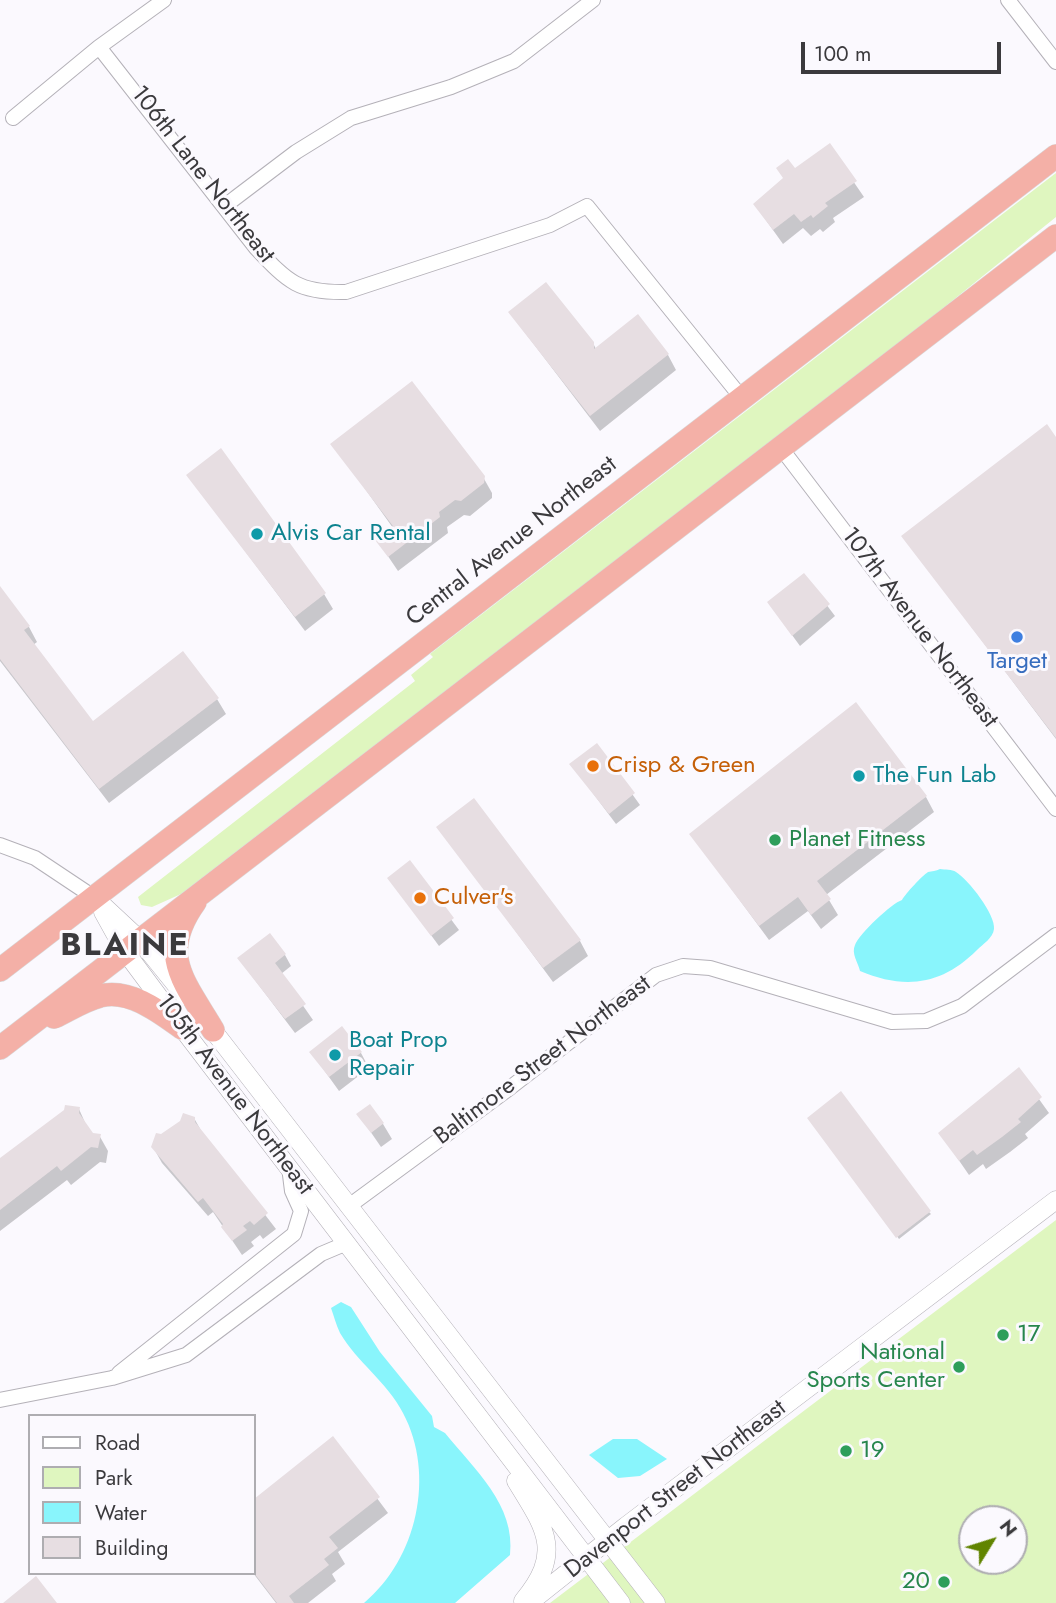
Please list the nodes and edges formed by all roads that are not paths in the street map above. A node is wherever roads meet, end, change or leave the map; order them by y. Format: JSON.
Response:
{"nodes":[{"id":1,"x":164,"y":0,"type":"edge"},
{"id":2,"x":593,"y":0,"type":"edge"},
{"id":3,"x":1008,"y":0,"type":"edge"},
{"id":4,"x":99,"y":47,"type":"junction"},
{"id":5,"x":1056,"y":62,"type":"edge"},
{"id":6,"x":13,"y":118,"type":"dead end"},
{"id":7,"x":1056,"y":156,"type":"edge"},
{"id":8,"x":226,"y":205,"type":"junction"},
{"id":9,"x":1056,"y":236,"type":"edge"},
{"id":10,"x":741,"y":397,"type":"junction"},
{"id":11,"x":781,"y":448,"type":"junction"},
{"id":12,"x":1056,"y":809,"type":"edge"},
{"id":13,"x":0,"y":845,"type":"edge"},
{"id":14,"x":205,"y":888,"type":"junction"},
{"id":15,"x":95,"y":898,"type":"junction"},
{"id":16,"x":1056,"y":935,"type":"edge"},
{"id":17,"x":131,"y":945,"type":"junction"},
{"id":18,"x":0,"y":971,"type":"edge"},
{"id":19,"x":182,"y":1028,"type":"junction"},
{"id":20,"x":213,"y":1030,"type":"junction"},
{"id":21,"x":7,"y":1043,"type":"edge"},
{"id":22,"x":289,"y":1167,"type":"junction"},
{"id":23,"x":1056,"y":1200,"type":"edge"},
{"id":24,"x":349,"y":1206,"type":"junction"},
{"id":25,"x":347,"y":1243,"type":"junction"},
{"id":26,"x":112,"y":1378,"type":"junction"},
{"id":27,"x":467,"y":1400,"type":"junction"},
{"id":28,"x":0,"y":1401,"type":"edge"},
{"id":29,"x":609,"y":1540,"type":"junction"},
{"id":30,"x":588,"y":1559,"type":"junction"},
{"id":31,"x":521,"y":1603,"type":"edge"},
{"id":32,"x":529,"y":1603,"type":"edge"},
{"id":33,"x":621,"y":1603,"type":"edge"},
{"id":34,"x":656,"y":1603,"type":"edge"}],
"edges":[{"from":1,"to":4,"type":"street"},
{"from":2,"to":8,"type":"street"},
{"from":3,"to":5,"type":"street"},
{"from":4,"to":6,"type":"street"},
{"from":4,"to":8,"type":"street","name":"106th Lane Northeast"},
{"from":7,"to":10,"type":"highway","name":"Central Avenue Northeast"},
{"from":8,"to":10,"type":"street","name":"106th Lane Northeast"},
{"from":9,"to":11,"type":"highway"},
{"from":10,"to":15,"type":"highway","name":"Central Avenue Northeast"},
{"from":11,"to":12,"type":"street","name":"107th Avenue Northeast"},
{"from":11,"to":14,"type":"highway"},
{"from":13,"to":15,"type":"street"},
{"from":14,"to":17,"type":"highway"},
{"from":14,"to":20,"type":"highway"},
{"from":15,"to":17,"type":"street","name":"105th Avenue Northeast"},
{"from":15,"to":18,"type":"highway","name":"Central Avenue Northeast"},
{"from":16,"to":24,"type":"street","name":"Baltimore Street Northeast"},
{"from":17,"to":19,"type":"street","name":"105th Avenue Northeast"},
{"from":17,"to":20,"type":"street","name":"105th Avenue Northeast"},
{"from":17,"to":21,"type":"highway"},
{"from":19,"to":21,"type":"highway"},
{"from":19,"to":22,"type":"street","name":"105th Avenue Northeast"},
{"from":20,"to":24,"type":"street","name":"105th Avenue Northeast"},
{"from":22,"to":25,"type":"street","name":"105th Avenue Northeast"},
{"from":22,"to":26,"type":"street"},
{"from":23,"to":29,"type":"street","name":"Davenport Street Northeast"},
{"from":24,"to":29,"type":"street","name":"105th Avenue Northeast"},
{"from":25,"to":26,"type":"street"},
{"from":25,"to":27,"type":"street","name":"105th Avenue Northeast"},
{"from":26,"to":28,"type":"street"},
{"from":27,"to":30,"type":"street","name":"105th Avenue Northeast"},
{"from":27,"to":31,"type":"street"},
{"from":29,"to":30,"type":"street","name":"Davenport Street Northeast"},
{"from":29,"to":34,"type":"street","name":"105th Avenue Northeast"},
{"from":30,"to":32,"type":"street","name":"Davenport Street Northeast"},
{"from":30,"to":33,"type":"street","name":"105th Avenue Northeast"}]}
